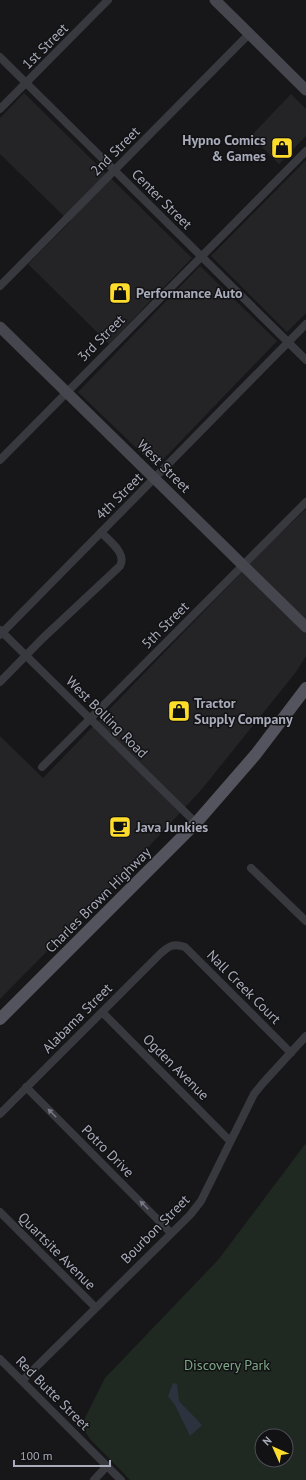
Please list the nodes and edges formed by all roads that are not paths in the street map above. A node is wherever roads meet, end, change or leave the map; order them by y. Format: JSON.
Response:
{"nodes":[{"id":1,"x":108,"y":0,"type":"edge"},
{"id":2,"x":215,"y":0,"type":"edge"},
{"id":3,"x":249,"y":34,"type":"junction"},
{"id":4,"x":0,"y":58,"type":"edge"},
{"id":5,"x":26,"y":83,"type":"junction"},
{"id":6,"x":306,"y":90,"type":"edge"},
{"id":7,"x":0,"y":109,"type":"edge"},
{"id":8,"x":306,"y":151,"type":"edge"},
{"id":9,"x":114,"y":170,"type":"junction"},
{"id":10,"x":201,"y":256,"type":"junction"},
{"id":11,"x":0,"y":286,"type":"edge"},
{"id":12,"x":306,"y":324,"type":"edge"},
{"id":13,"x":0,"y":327,"type":"edge"},
{"id":14,"x":288,"y":342,"type":"junction"},
{"id":15,"x":306,"y":360,"type":"edge"},
{"id":16,"x":66,"y":392,"type":"junction"},
{"id":17,"x":0,"y":460,"type":"edge"},
{"id":18,"x":154,"y":478,"type":"junction"},
{"id":19,"x":306,"y":502,"type":"edge"},
{"id":20,"x":101,"y":532,"type":"junction"},
{"id":21,"x":243,"y":565,"type":"junction"},
{"id":22,"x":306,"y":628,"type":"edge"},
{"id":23,"x":1,"y":632,"type":"edge"},
{"id":24,"x":26,"y":656,"type":"junction"},
{"id":25,"x":0,"y":682,"type":"edge"},
{"id":26,"x":306,"y":688,"type":"edge"},
{"id":27,"x":90,"y":719,"type":"junction"},
{"id":28,"x":42,"y":767,"type":"dead end"},
{"id":29,"x":196,"y":823,"type":"junction"},
{"id":30,"x":251,"y":868,"type":"dead end"},
{"id":31,"x":306,"y":921,"type":"edge"},
{"id":32,"x":175,"y":944,"type":"joint"},
{"id":33,"x":102,"y":1012,"type":"junction"},
{"id":34,"x":0,"y":1019,"type":"edge"},
{"id":35,"x":306,"y":1036,"type":"edge"},
{"id":36,"x":291,"y":1053,"type":"junction"},
{"id":37,"x":26,"y":1088,"type":"junction"},
{"id":38,"x":0,"y":1114,"type":"edge"},
{"id":39,"x":230,"y":1141,"type":"junction"},
{"id":40,"x":0,"y":1212,"type":"edge"},
{"id":41,"x":171,"y":1233,"type":"junction"},
{"id":42,"x":95,"y":1307,"type":"junction"},
{"id":43,"x":0,"y":1359,"type":"edge"},
{"id":44,"x":22,"y":1381,"type":"junction"},
{"id":45,"x":107,"y":1466,"type":"junction"},
{"id":46,"x":94,"y":1480,"type":"edge"},
{"id":47,"x":121,"y":1480,"type":"edge"}],
"edges":[{"from":1,"to":5,"type":"street","name":"1st Street"},
{"from":2,"to":3,"type":"street"},
{"from":3,"to":6,"type":"street"},
{"from":3,"to":9,"type":"street","name":"2nd Street"},
{"from":4,"to":5,"type":"street","name":"Center Street"},
{"from":5,"to":7,"type":"street","name":"1st Street"},
{"from":5,"to":9,"type":"street","name":"Center Street"},
{"from":8,"to":10,"type":"street","name":"3rd Street"},
{"from":9,"to":10,"type":"street","name":"Center Street"},
{"from":9,"to":11,"type":"street","name":"2nd Street"},
{"from":10,"to":14,"type":"street","name":"Center Street"},
{"from":10,"to":16,"type":"street","name":"3rd Street"},
{"from":12,"to":14,"type":"street","name":"4th Street"},
{"from":13,"to":16,"type":"street","name":"West Street"},
{"from":14,"to":15,"type":"street","name":"Center Street"},
{"from":14,"to":18,"type":"street","name":"4th Street"},
{"from":16,"to":17,"type":"street","name":"3rd Street"},
{"from":16,"to":18,"type":"street","name":"West Street"},
{"from":18,"to":20,"type":"street","name":"4th Street"},
{"from":18,"to":21,"type":"street","name":"West Street"},
{"from":19,"to":21,"type":"street","name":"5th Street"},
{"from":20,"to":23,"type":"street","name":"4th Street"},
{"from":20,"to":24,"type":"street"},
{"from":21,"to":22,"type":"street","name":"West Street"},
{"from":21,"to":27,"type":"street","name":"5th Street"},
{"from":23,"to":24,"type":"street","name":"West Bolling Road"},
{"from":24,"to":25,"type":"street"},
{"from":24,"to":27,"type":"street","name":"West Bolling Road"},
{"from":26,"to":29,"type":"main road","name":"Charles Brown Highway"},
{"from":27,"to":28,"type":"street","name":"5th Street"},
{"from":27,"to":29,"type":"street","name":"West Bolling Road"},
{"from":29,"to":34,"type":"main road","name":"Charles Brown Highway"},
{"from":30,"to":31,"type":"street"},
{"from":32,"to":33,"type":"street","name":"Alabama Street"},
{"from":32,"to":36,"type":"street","name":"Nall Creek Court"},
{"from":33,"to":37,"type":"street","name":"Alabama Street"},
{"from":33,"to":39,"type":"street","name":"Ogden Avenue"},
{"from":35,"to":36,"type":"street","name":"Bourbon Street"},
{"from":36,"to":39,"type":"street","name":"Bourbon Street"},
{"from":37,"to":38,"type":"street","name":"Alabama Street"},
{"from":41,"to":37,"type":"street","name":"Potro Drive","one_way":true},
{"from":39,"to":41,"type":"street","name":"Bourbon Street"},
{"from":40,"to":42,"type":"street","name":"Quartsite Avenue"},
{"from":41,"to":42,"type":"street","name":"Bourbon Street"},
{"from":42,"to":44,"type":"street","name":"Bourbon Street"},
{"from":43,"to":44,"type":"street","name":"Red Butte Street"},
{"from":44,"to":45,"type":"street","name":"Red Butte Street"},
{"from":45,"to":46,"type":"street"},
{"from":45,"to":47,"type":"street","name":"Red Butte Street"}]}
